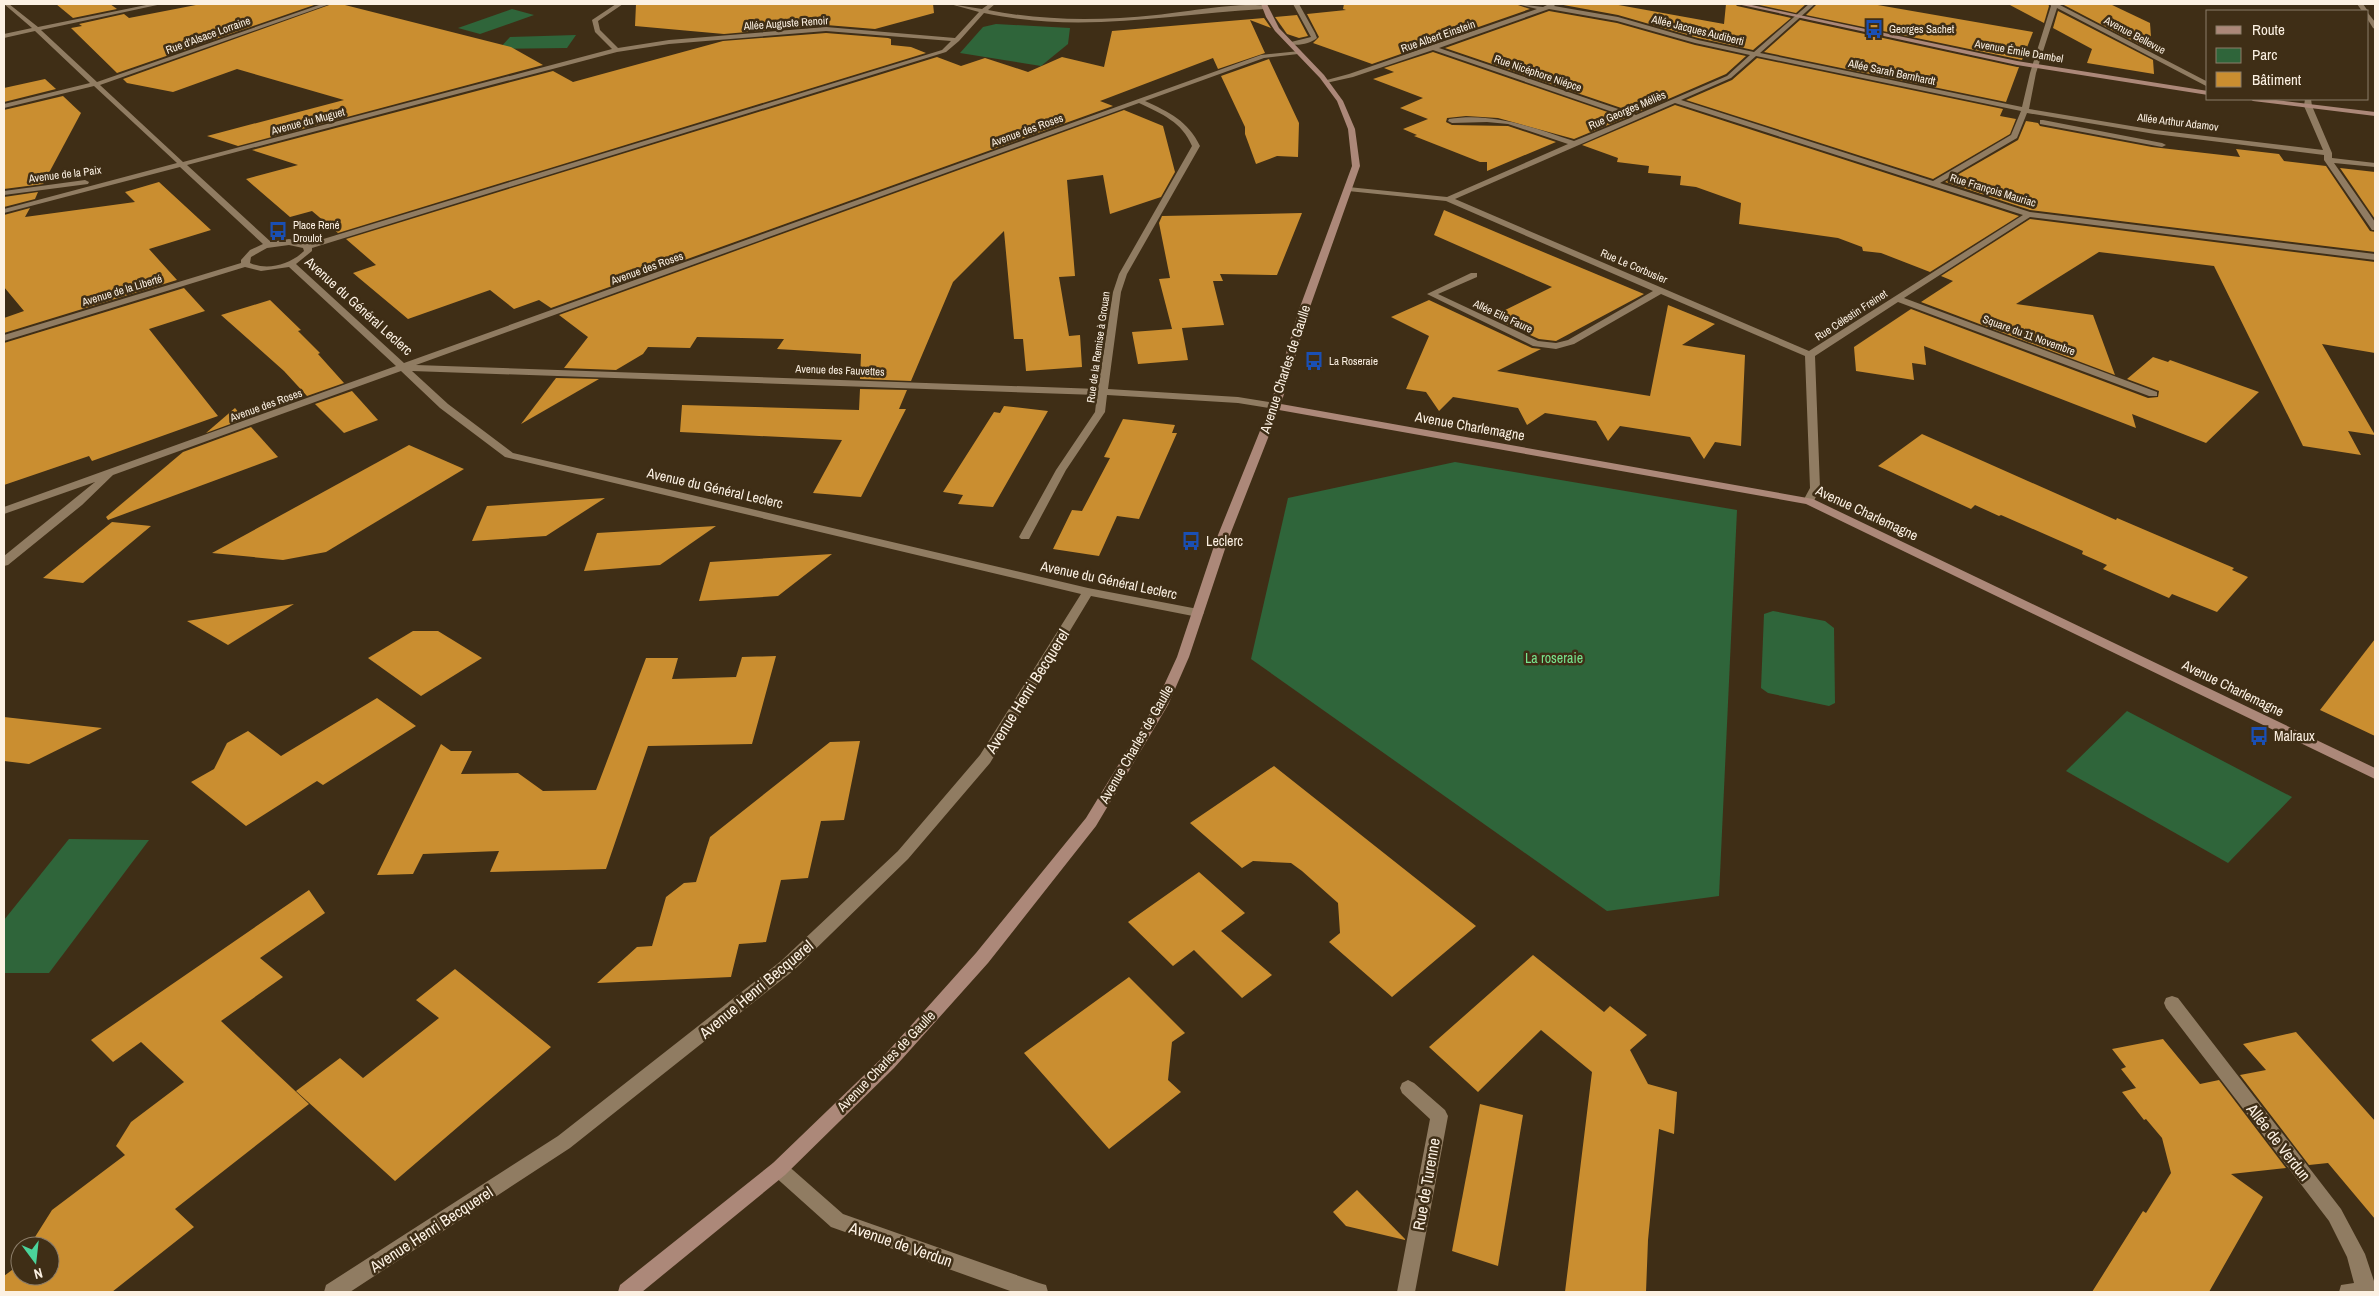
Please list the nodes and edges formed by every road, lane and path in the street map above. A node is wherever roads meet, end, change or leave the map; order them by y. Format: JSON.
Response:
{"nodes":[{"id":1,"x":6,"y":4,"type":"edge"},
{"id":2,"x":159,"y":4,"type":"edge"},
{"id":3,"x":327,"y":4,"type":"edge"},
{"id":4,"x":620,"y":4,"type":"edge"},
{"id":5,"x":953,"y":4,"type":"edge"},
{"id":6,"x":992,"y":4,"type":"edge"},
{"id":7,"x":1296,"y":4,"type":"edge"},
{"id":8,"x":1520,"y":4,"type":"edge"},
{"id":9,"x":1740,"y":4,"type":"edge"},
{"id":10,"x":1812,"y":4,"type":"edge"},
{"id":11,"x":2054,"y":4,"type":"edge"},
{"id":12,"x":1265,"y":6,"type":"edge"},
{"id":13,"x":1548,"y":7,"type":"edge"},
{"id":14,"x":982,"y":12,"type":"junction"},
{"id":15,"x":1798,"y":16,"type":"junction"},
{"id":16,"x":36,"y":29,"type":"junction"},
{"id":17,"x":4,"y":36,"type":"edge"},
{"id":18,"x":957,"y":40,"type":"junction"},
{"id":19,"x":1290,"y":44,"type":"junction"},
{"id":20,"x":1434,"y":48,"type":"junction"},
{"id":21,"x":617,"y":50,"type":"junction"},
{"id":22,"x":1298,"y":52,"type":"junction"},
{"id":23,"x":1755,"y":54,"type":"junction"},
{"id":24,"x":2036,"y":66,"type":"junction"},
{"id":25,"x":1326,"y":81,"type":"junction"},
{"id":26,"x":96,"y":84,"type":"junction"},
{"id":27,"x":2206,"y":84,"type":"edge"},
{"id":28,"x":2206,"y":93,"type":"edge"},
{"id":29,"x":2271,"y":100,"type":"edge"},
{"id":30,"x":1140,"y":101,"type":"junction"},
{"id":31,"x":1676,"y":101,"type":"junction"},
{"id":32,"x":2308,"y":102,"type":"edge"},
{"id":33,"x":4,"y":106,"type":"edge"},
{"id":34,"x":2023,"y":114,"type":"junction"},
{"id":35,"x":2375,"y":114,"type":"edge"},
{"id":36,"x":1635,"y":117,"type":"junction"},
{"id":37,"x":1452,"y":121,"type":"dead end"},
{"id":38,"x":1575,"y":144,"type":"junction"},
{"id":39,"x":2162,"y":145,"type":"dead end"},
{"id":40,"x":2328,"y":156,"type":"junction"},
{"id":41,"x":184,"y":165,"type":"junction"},
{"id":42,"x":2375,"y":165,"type":"edge"},
{"id":43,"x":130,"y":177,"type":"junction"},
{"id":44,"x":1933,"y":184,"type":"junction"},
{"id":45,"x":1348,"y":189,"type":"junction"},
{"id":46,"x":4,"y":193,"type":"edge"},
{"id":47,"x":1448,"y":199,"type":"junction"},
{"id":48,"x":4,"y":210,"type":"edge"},
{"id":49,"x":2029,"y":214,"type":"junction"},
{"id":50,"x":2375,"y":228,"type":"edge"},
{"id":51,"x":269,"y":245,"type":"junction"},
{"id":52,"x":308,"y":247,"type":"junction"},
{"id":53,"x":2375,"y":257,"type":"edge"},
{"id":54,"x":290,"y":263,"type":"junction"},
{"id":55,"x":246,"y":264,"type":"junction"},
{"id":56,"x":1474,"y":274,"type":"dead end"},
{"id":57,"x":1661,"y":290,"type":"junction"},
{"id":58,"x":1896,"y":299,"type":"junction"},
{"id":59,"x":4,"y":338,"type":"edge"},
{"id":60,"x":1810,"y":355,"type":"junction"},
{"id":61,"x":405,"y":368,"type":"junction"},
{"id":62,"x":1103,"y":392,"type":"junction"},
{"id":63,"x":2153,"y":394,"type":"dead end"},
{"id":64,"x":1275,"y":406,"type":"junction"},
{"id":65,"x":114,"y":471,"type":"junction"},
{"id":66,"x":1809,"y":501,"type":"junction"},
{"id":67,"x":4,"y":511,"type":"edge"},
{"id":68,"x":1025,"y":537,"type":"dead end"},
{"id":69,"x":4,"y":562,"type":"edge"},
{"id":70,"x":1088,"y":592,"type":"junction"},
{"id":71,"x":1198,"y":613,"type":"junction"},
{"id":72,"x":2375,"y":774,"type":"edge"},
{"id":73,"x":2172,"y":1003,"type":"dead end"},
{"id":74,"x":1408,"y":1088,"type":"dead end"},
{"id":75,"x":779,"y":1169,"type":"junction"},
{"id":76,"x":333,"y":1292,"type":"edge"},
{"id":77,"x":627,"y":1292,"type":"edge"},
{"id":78,"x":1039,"y":1292,"type":"edge"},
{"id":79,"x":1406,"y":1292,"type":"edge"},
{"id":80,"x":2362,"y":1292,"type":"edge"}],
"edges":[{"from":1,"to":16,"type":"street"},
{"from":2,"to":16,"type":"street"},
{"from":3,"to":26,"type":"street","name":"Rue d'Alsace Lorraine"},
{"from":4,"to":21,"type":"street"},
{"from":5,"to":14,"type":"street"},
{"from":6,"to":14,"type":"street"},
{"from":7,"to":19,"type":"street"},
{"from":8,"to":13,"type":"street","name":"Allée Jacques Audiberti"},
{"from":9,"to":15,"type":"street","name":"Avenue Émile Dambel"},
{"from":10,"to":15,"type":"street","name":"Rue Georges Méliès"},
{"from":11,"to":24,"type":"street"},
{"from":11,"to":27,"type":"street","name":"Avenue Bellevue"},
{"from":12,"to":14,"type":"street"},
{"from":12,"to":19,"type":"street","name":"Avenue Charles de Gaulle"},
{"from":13,"to":20,"type":"street","name":"Rue Albert Einstein"},
{"from":13,"to":23,"type":"street","name":"Allée Jacques Audiberti"},
{"from":14,"to":18,"type":"street"},
{"from":15,"to":23,"type":"street","name":"Rue Georges Méliès"},
{"from":15,"to":24,"type":"street","name":"Avenue Émile Dambel"},
{"from":16,"to":17,"type":"street"},
{"from":16,"to":26,"type":"street"},
{"from":18,"to":21,"type":"street","name":"Allée Auguste Renoir"},
{"from":18,"to":52,"type":"street"},
{"from":19,"to":22,"type":"street","name":"Avenue Charles de Gaulle"},
{"from":20,"to":25,"type":"street","name":"Rue Albert Einstein"},
{"from":20,"to":36,"type":"street","name":"Rue Nicéphore Niépce"},
{"from":21,"to":41,"type":"street","name":"Avenue du Muguet"},
{"from":22,"to":25,"type":"street","name":"Avenue Charles de Gaulle"},
{"from":22,"to":30,"type":"street","name":"Avenue des Roses"},
{"from":23,"to":31,"type":"street","name":"Rue Georges Méliès"},
{"from":23,"to":34,"type":"street","name":"Allée Sarah Bernhardt"},
{"from":24,"to":28,"type":"street","name":"Avenue Émile Dambel"},
{"from":24,"to":34,"type":"street"},
{"from":25,"to":45,"type":"street","name":"Avenue Charles de Gaulle"},
{"from":26,"to":33,"type":"street","name":"Rue d'Alsace Lorraine"},
{"from":26,"to":41,"type":"street"},
{"from":29,"to":32,"type":"street"},
{"from":30,"to":61,"type":"street","name":"Avenue des Roses"},
{"from":30,"to":62,"type":"street","name":"Rue de la Remise à Grouan"},
{"from":31,"to":36,"type":"street","name":"Rue Georges Méliès"},
{"from":31,"to":44,"type":"street","name":"Rue François Mauriac"},
{"from":32,"to":35,"type":"street"},
{"from":32,"to":40,"type":"street"},
{"from":34,"to":39,"type":"street","name":"Allée Arthur Adamov"},
{"from":34,"to":40,"type":"street","name":"Allée Arthur Adamov"},
{"from":34,"to":44,"type":"street"},
{"from":36,"to":38,"type":"street","name":"Rue Georges Méliès"},
{"from":37,"to":38,"type":"street"},
{"from":38,"to":47,"type":"street","name":"Rue Georges Méliès"},
{"from":40,"to":42,"type":"street","name":"Allée Arthur Adamov"},
{"from":40,"to":50,"type":"street"},
{"from":41,"to":43,"type":"street","name":"Avenue du Muguet"},
{"from":41,"to":51,"type":"street"},
{"from":43,"to":46,"type":"street","name":"Avenue de la Paix"},
{"from":43,"to":48,"type":"street","name":"Avenue du Muguet"},
{"from":44,"to":49,"type":"street","name":"Rue François Mauriac"},
{"from":45,"to":47,"type":"street"},
{"from":45,"to":64,"type":"street","name":"Avenue Charles de Gaulle"},
{"from":47,"to":57,"type":"street","name":"Rue Le Corbusier"},
{"from":49,"to":53,"type":"street","name":"Rue François Mauriac"},
{"from":49,"to":58,"type":"street","name":"Rue Célestin Freinet"},
{"from":51,"to":52,"type":"street"},
{"from":51,"to":55,"type":"street"},
{"from":52,"to":54,"type":"street"},
{"from":54,"to":55,"type":"street"},
{"from":54,"to":61,"type":"street","name":"Avenue du Général Leclerc"},
{"from":55,"to":59,"type":"street","name":"Avenue de la Liberté"},
{"from":56,"to":57,"type":"street","name":"Allée Elie Faure"},
{"from":57,"to":60,"type":"street","name":"Rue Le Corbusier"},
{"from":58,"to":60,"type":"street","name":"Rue Célestin Freinet"},
{"from":58,"to":63,"type":"street","name":"Square du 11 Novembre"},
{"from":60,"to":66,"type":"street","name":"Rue Célestin Freinet"},
{"from":61,"to":62,"type":"street","name":"Avenue des Fauvettes"},
{"from":61,"to":65,"type":"street","name":"Avenue des Roses"},
{"from":61,"to":70,"type":"street","name":"Avenue du Général Leclerc"},
{"from":62,"to":64,"type":"street","name":"Avenue des Fauvettes"},
{"from":62,"to":68,"type":"street","name":"Rue de la Remise à Grouan"},
{"from":64,"to":66,"type":"street","name":"Avenue Charlemagne"},
{"from":64,"to":71,"type":"street","name":"Avenue Charles de Gaulle"},
{"from":65,"to":67,"type":"street","name":"Avenue des Roses"},
{"from":65,"to":69,"type":"street"},
{"from":66,"to":72,"type":"street","name":"Avenue Charlemagne"},
{"from":70,"to":71,"type":"street","name":"Avenue du Général Leclerc"},
{"from":70,"to":76,"type":"street","name":"Avenue Henri Becquerel"},
{"from":71,"to":75,"type":"street","name":"Avenue Charles de Gaulle"},
{"from":73,"to":80,"type":"street","name":"Allée de Verdun"},
{"from":74,"to":79,"type":"street","name":"Rue de Turenne"},
{"from":75,"to":77,"type":"street","name":"Avenue Charles de Gaulle"},
{"from":75,"to":78,"type":"street","name":"Avenue de Verdun"}]}
